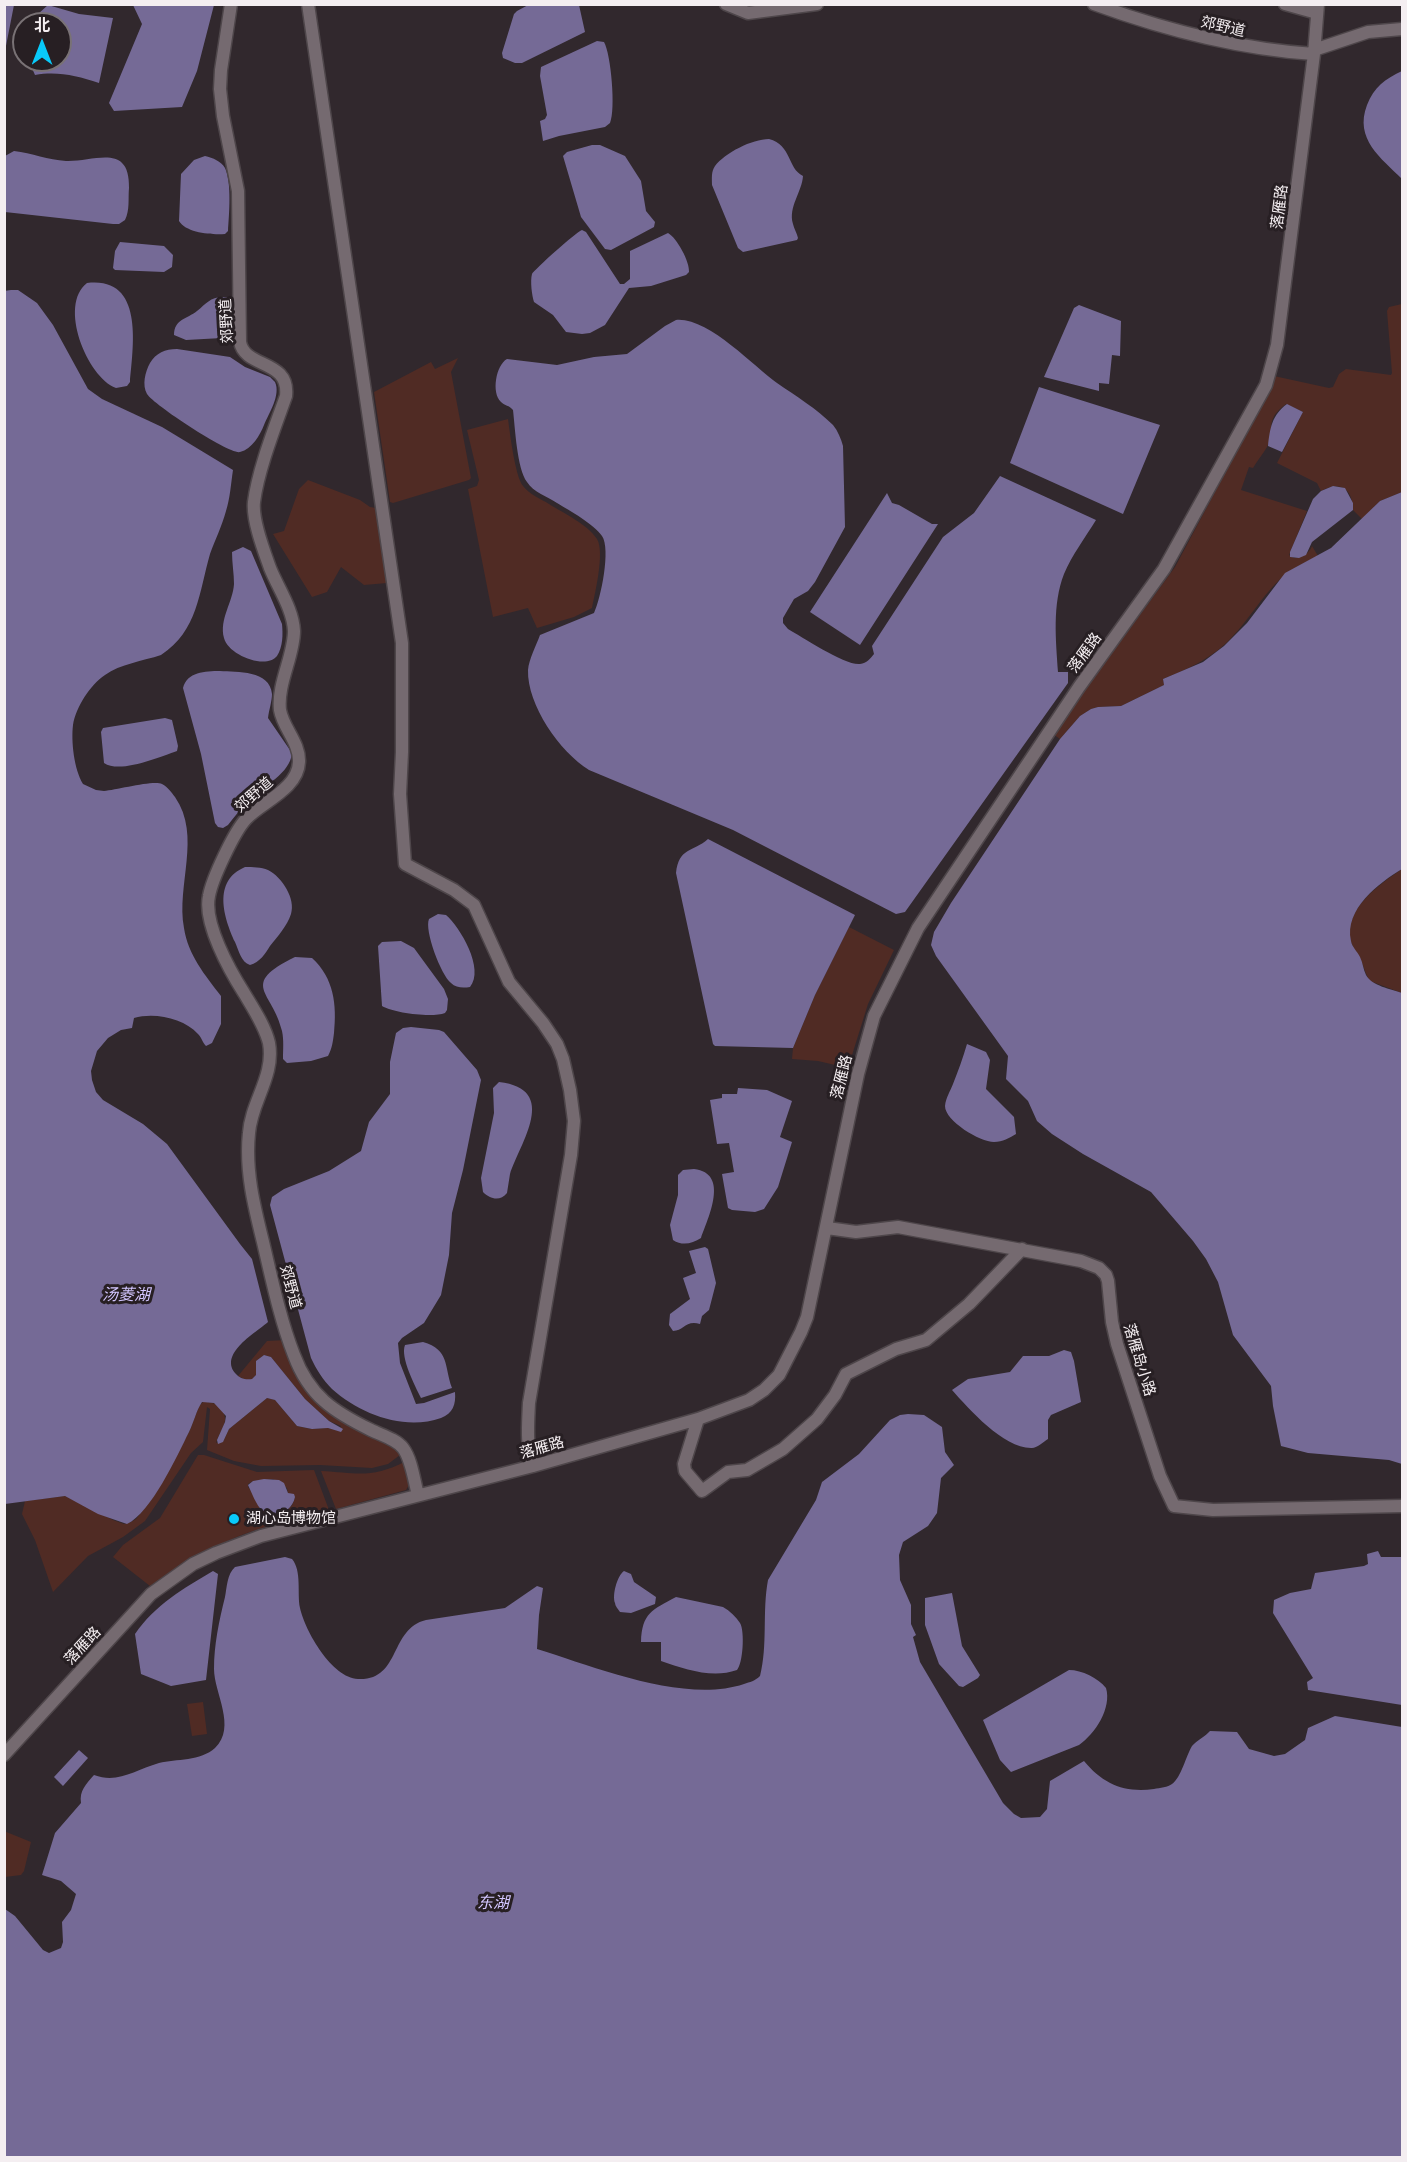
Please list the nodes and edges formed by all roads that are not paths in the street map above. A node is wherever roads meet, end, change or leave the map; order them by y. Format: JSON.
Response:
{"nodes":[{"id":1,"x":231,"y":4,"type":"edge"},
{"id":2,"x":308,"y":4,"type":"edge"},
{"id":3,"x":726,"y":4,"type":"edge"},
{"id":4,"x":817,"y":4,"type":"edge"},
{"id":5,"x":1094,"y":4,"type":"edge"},
{"id":6,"x":1285,"y":4,"type":"edge"},
{"id":7,"x":1317,"y":9,"type":"edge"},
{"id":8,"x":1402,"y":29,"type":"edge"},
{"id":9,"x":1314,"y":52,"type":"junction"},
{"id":10,"x":826,"y":1228,"type":"junction"},
{"id":11,"x":1022,"y":1249,"type":"junction"},
{"id":12,"x":698,"y":1419,"type":"junction"},
{"id":13,"x":533,"y":1466,"type":"junction"},
{"id":14,"x":418,"y":1495,"type":"junction"},
{"id":15,"x":1402,"y":1506,"type":"edge"},
{"id":16,"x":4,"y":1755,"type":"edge"}],
"edges":[{"from":1,"to":14,"type":"street","name":"郊野道"},
{"from":2,"to":13,"type":"street"},
{"from":3,"to":4,"type":"street"},
{"from":5,"to":9,"type":"street","name":"郊野道"},
{"from":6,"to":7,"type":"street"},
{"from":7,"to":9,"type":"street","name":"落雁路"},
{"from":8,"to":9,"type":"street","name":"郊野道"},
{"from":9,"to":10,"type":"street","name":"落雁路"},
{"from":10,"to":11,"type":"street","name":"落雁岛小路"},
{"from":10,"to":12,"type":"street","name":"落雁路"},
{"from":11,"to":12,"type":"street"},
{"from":11,"to":15,"type":"street","name":"落雁岛小路"},
{"from":12,"to":13,"type":"street","name":"落雁路"},
{"from":13,"to":14,"type":"street","name":"落雁路"},
{"from":14,"to":16,"type":"street","name":"落雁路"}]}
